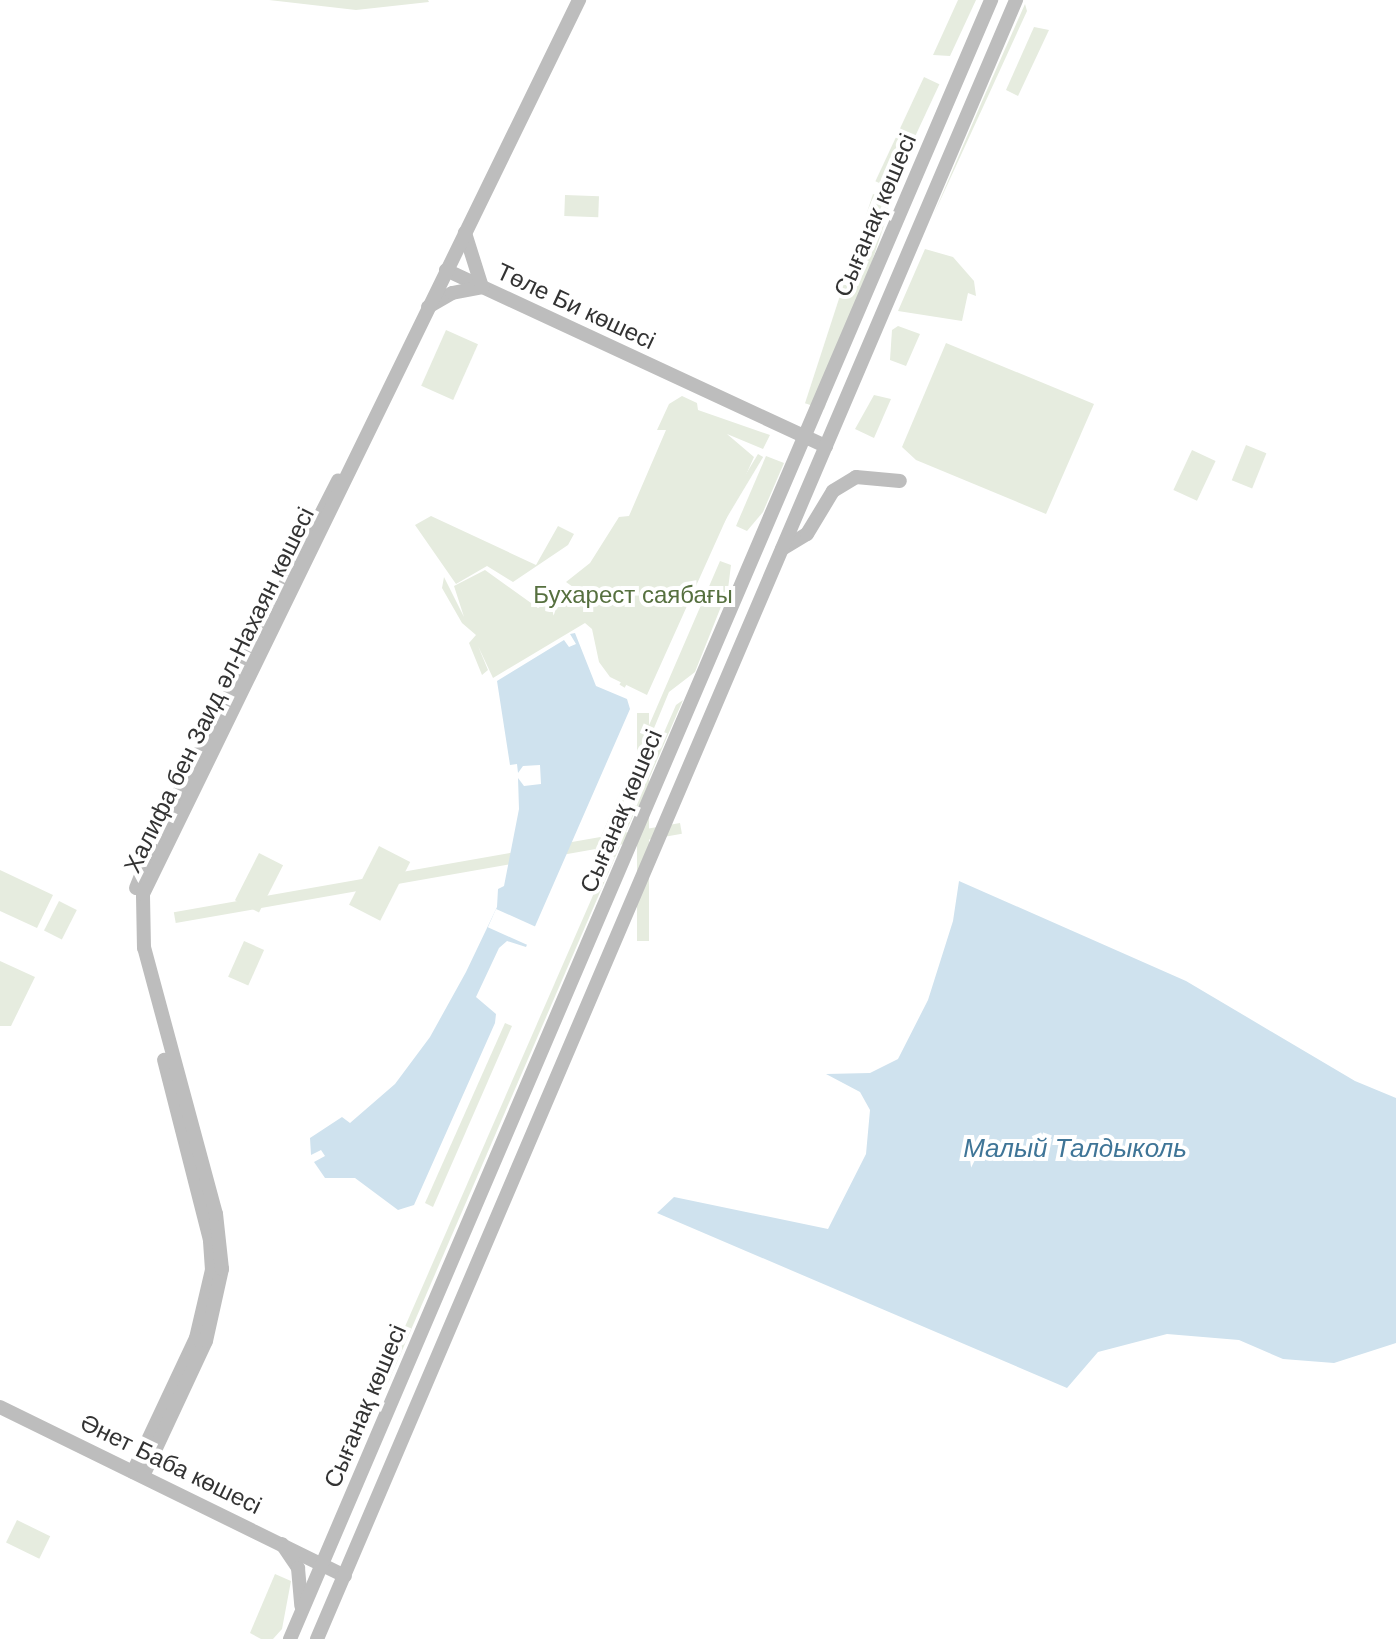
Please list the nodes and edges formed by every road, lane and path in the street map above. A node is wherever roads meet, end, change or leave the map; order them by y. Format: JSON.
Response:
{"nodes":[{"id":1,"x":568,"y":0,"type":"edge"},
{"id":2,"x":579,"y":0,"type":"edge"},
{"id":3,"x":991,"y":0,"type":"edge"},
{"id":4,"x":1016,"y":0,"type":"edge"},
{"id":5,"x":465,"y":233,"type":"junction"},
{"id":6,"x":446,"y":270,"type":"junction"},
{"id":7,"x":482,"y":287,"type":"junction"},
{"id":8,"x":428,"y":307,"type":"junction"},
{"id":9,"x":805,"y":436,"type":"junction"},
{"id":10,"x":826,"y":446,"type":"junction"},
{"id":11,"x":900,"y":481,"type":"dead end"},
{"id":12,"x":782,"y":549,"type":"junction"},
{"id":13,"x":0,"y":1407,"type":"edge"},
{"id":14,"x":138,"y":1474,"type":"junction"},
{"id":15,"x":279,"y":1541,"type":"junction"},
{"id":16,"x":322,"y":1563,"type":"junction"},
{"id":17,"x":345,"y":1576,"type":"junction"},
{"id":18,"x":300,"y":1615,"type":"junction"},
{"id":19,"x":290,"y":1639,"type":"edge"},
{"id":20,"x":317,"y":1639,"type":"edge"}],
"edges":[{"from":1,"to":14,"type":"street","name":"Халифа бен Заид әл-Нахаян көшесі"},
{"from":2,"to":5,"type":"street","name":"Халифа бен Заид әл-Нахаян көшесі"},
{"from":3,"to":9,"type":"street","name":"Сығанақ көшесі"},
{"from":4,"to":10,"type":"street","name":"Сығанақ көшесі"},
{"from":5,"to":6,"type":"street","name":"Халифа бен Заид әл-Нахаян көшесі"},
{"from":5,"to":7,"type":"street"},
{"from":6,"to":7,"type":"street","name":"Төле Би көшесі"},
{"from":6,"to":8,"type":"street","name":"Халифа бен Заид әл-Нахаян көшесі"},
{"from":7,"to":8,"type":"street"},
{"from":7,"to":9,"type":"street","name":"Төле Би көшесі"},
{"from":8,"to":14,"type":"street","name":"Халифа бен Заид әл-Нахаян көшесі"},
{"from":9,"to":10,"type":"street","name":"Төле Би көшесі"},
{"from":9,"to":16,"type":"street","name":"Сығанақ көшесі"},
{"from":10,"to":12,"type":"street","name":"Сығанақ көшесі"},
{"from":11,"to":12,"type":"street"},
{"from":12,"to":17,"type":"street","name":"Сығанақ көшесі"},
{"from":13,"to":14,"type":"street","name":"Әнет Баба көшесі"},
{"from":14,"to":15,"type":"street","name":"Әнет Баба көшесі"},
{"from":15,"to":16,"type":"street","name":"Әнет Баба көшесі"},
{"from":15,"to":18,"type":"street"},
{"from":16,"to":17,"type":"street","name":"Әнет Баба көшесі"},
{"from":16,"to":18,"type":"street","name":"Сығанақ көшесі"},
{"from":17,"to":20,"type":"street","name":"Сығанақ көшесі"},
{"from":18,"to":19,"type":"street","name":"Сығанақ көшесі"}]}
